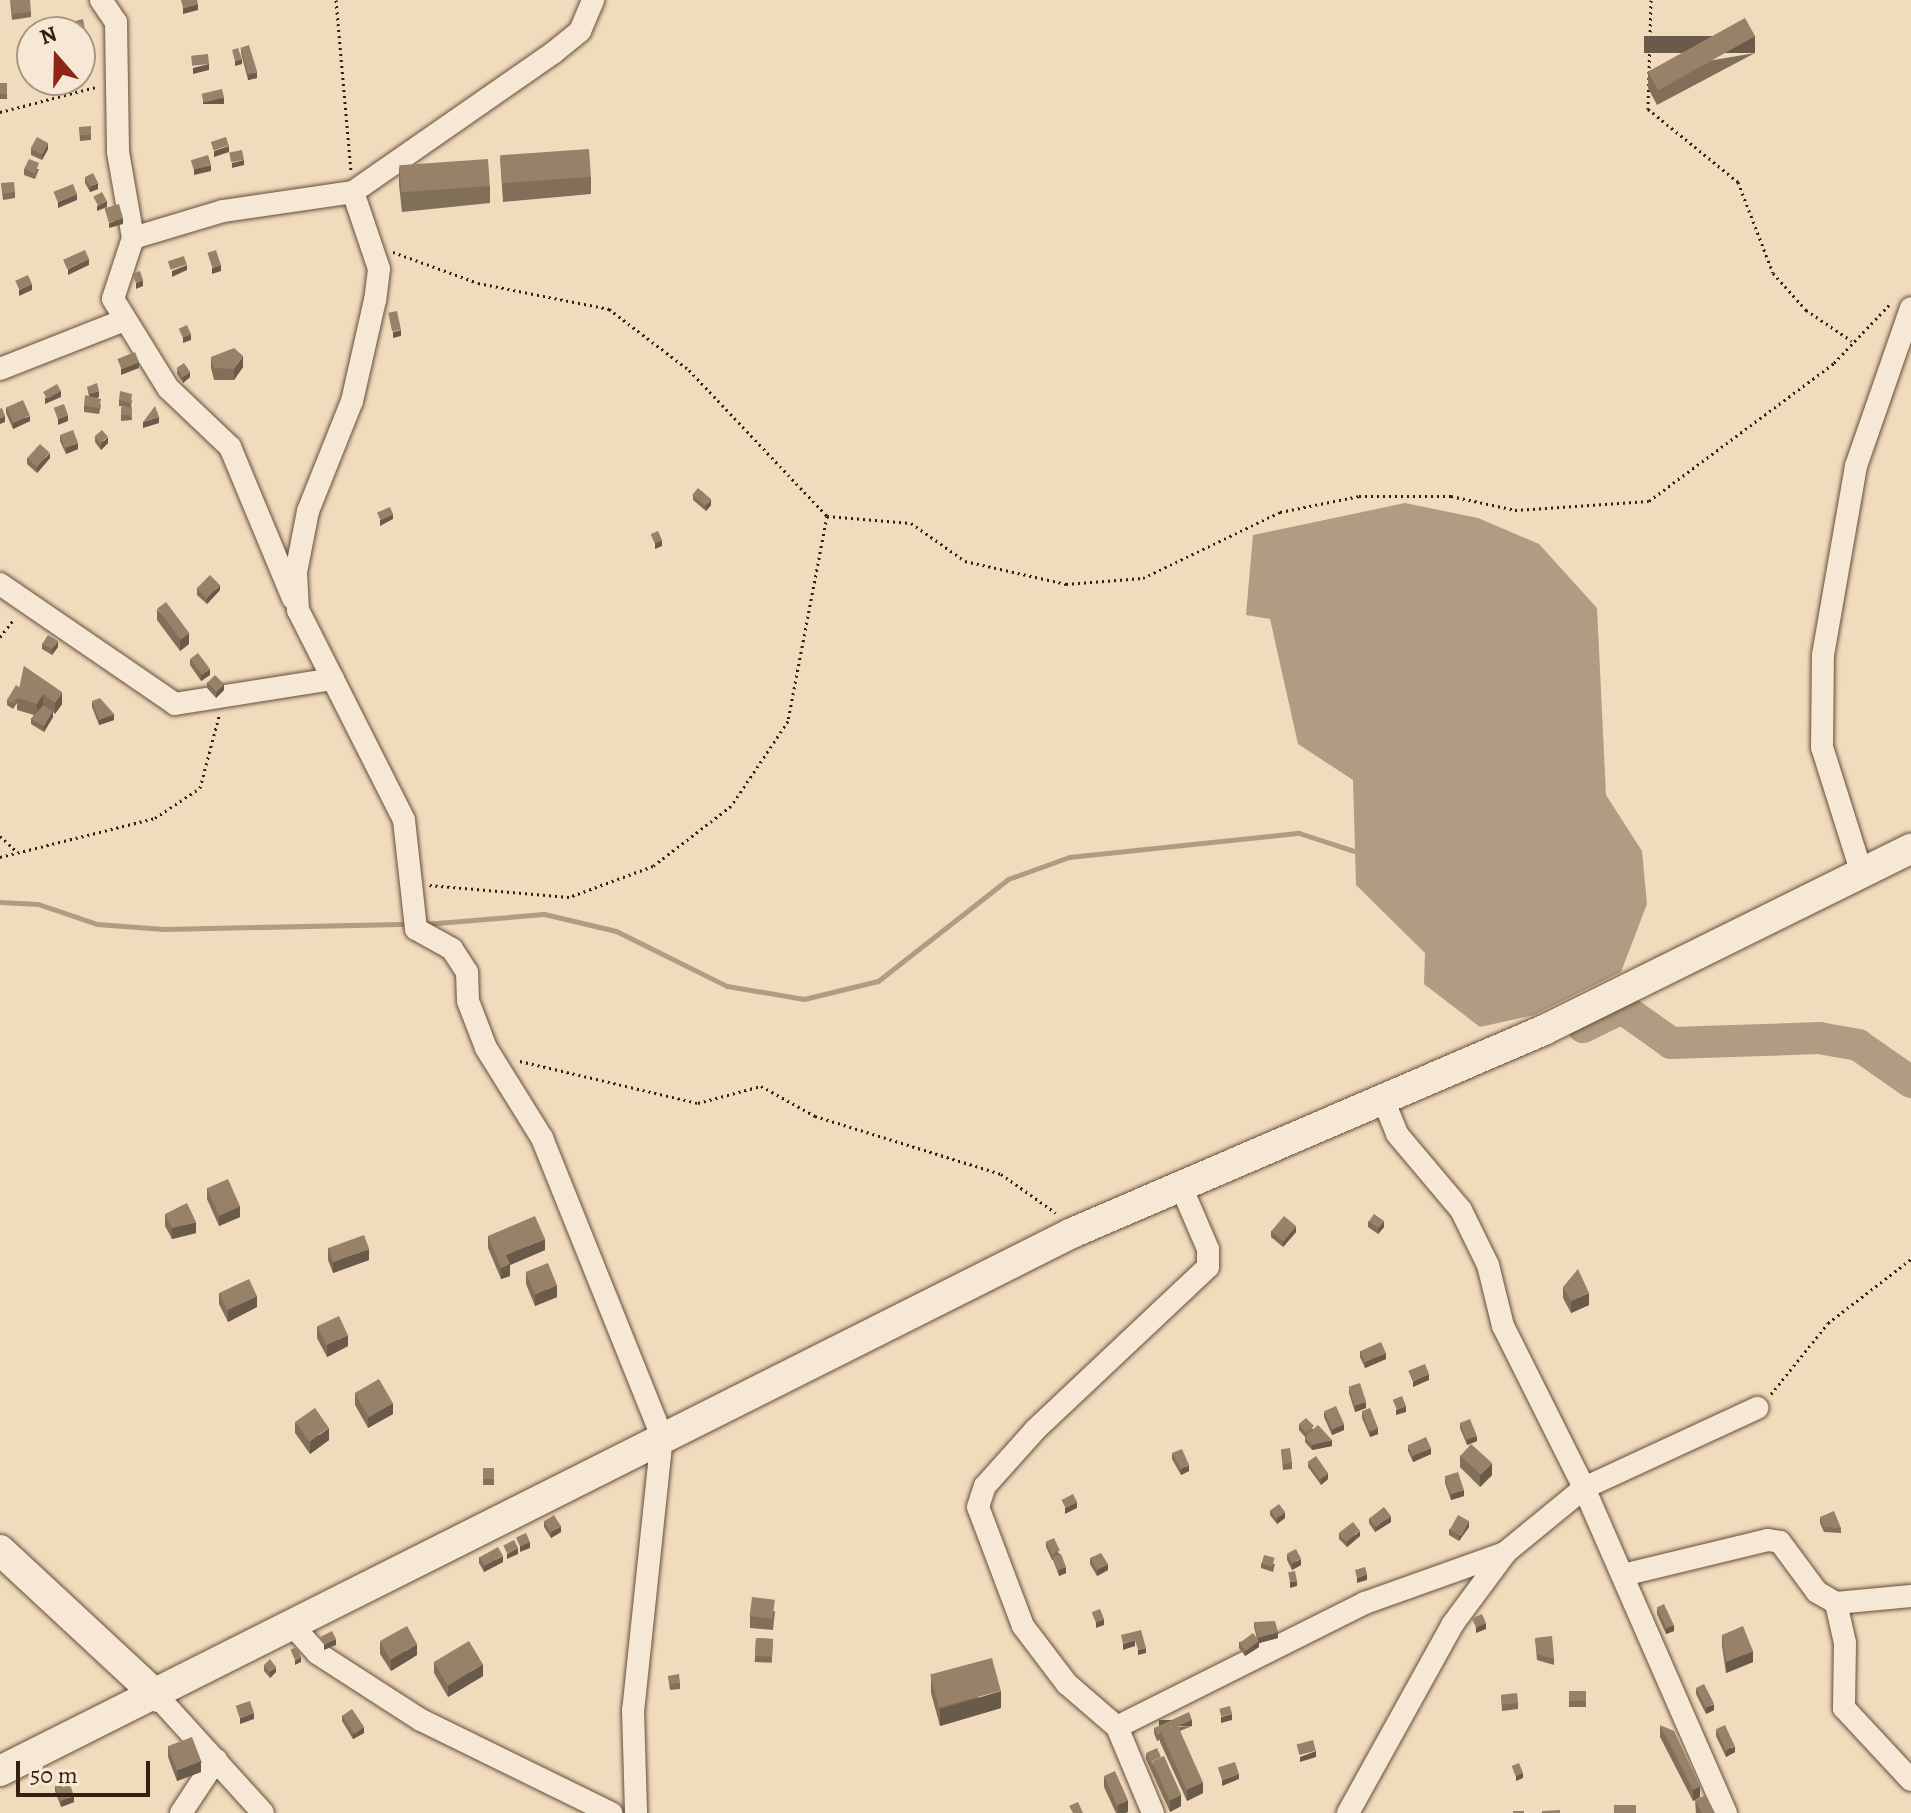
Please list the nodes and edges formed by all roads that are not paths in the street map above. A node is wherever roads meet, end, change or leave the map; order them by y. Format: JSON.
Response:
{"nodes":[{"id":1,"x":101,"y":0,"type":"edge"},
{"id":2,"x":593,"y":0,"type":"edge"},
{"id":3,"x":353,"y":192,"type":"junction"},
{"id":4,"x":133,"y":238,"type":"junction"},
{"id":5,"x":1906,"y":300,"type":"edge"},
{"id":6,"x":122,"y":321,"type":"junction"},
{"id":7,"x":0,"y":369,"type":"edge"},
{"id":8,"x":0,"y":584,"type":"edge"},
{"id":9,"x":298,"y":610,"type":"junction"},
{"id":10,"x":333,"y":679,"type":"junction"},
{"id":11,"x":1911,"y":849,"type":"edge"},
{"id":12,"x":1862,"y":874,"type":"junction"},
{"id":13,"x":1383,"y":1099,"type":"junction"},
{"id":14,"x":1180,"y":1184,"type":"junction"},
{"id":15,"x":1757,"y":1408,"type":"road end"},
{"id":16,"x":662,"y":1436,"type":"junction"},
{"id":17,"x":1584,"y":1488,"type":"junction"},
{"id":18,"x":0,"y":1550,"type":"edge"},
{"id":19,"x":1506,"y":1552,"type":"junction"},
{"id":20,"x":1623,"y":1575,"type":"junction"},
{"id":21,"x":1911,"y":1596,"type":"edge"},
{"id":22,"x":1836,"y":1603,"type":"junction"},
{"id":23,"x":292,"y":1625,"type":"junction"},
{"id":24,"x":158,"y":1697,"type":"junction"},
{"id":25,"x":1117,"y":1727,"type":"junction"},
{"id":26,"x":216,"y":1760,"type":"junction"},
{"id":27,"x":0,"y":1771,"type":"edge"},
{"id":28,"x":1911,"y":1780,"type":"edge"},
{"id":29,"x":181,"y":1813,"type":"edge"},
{"id":30,"x":263,"y":1813,"type":"edge"},
{"id":31,"x":611,"y":1813,"type":"edge"},
{"id":32,"x":636,"y":1813,"type":"edge"},
{"id":33,"x":1153,"y":1813,"type":"edge"},
{"id":34,"x":1348,"y":1813,"type":"edge"},
{"id":35,"x":1726,"y":1813,"type":"edge"}],
"edges":[{"from":1,"to":4,"type":"street"},
{"from":2,"to":3,"type":"street"},
{"from":3,"to":4,"type":"street"},
{"from":3,"to":9,"type":"street"},
{"from":4,"to":6,"type":"street"},
{"from":5,"to":12,"type":"street"},
{"from":6,"to":7,"type":"street"},
{"from":6,"to":9,"type":"street"},
{"from":8,"to":10,"type":"street"},
{"from":9,"to":10,"type":"street"},
{"from":10,"to":16,"type":"street"},
{"from":11,"to":12,"type":"street"},
{"from":12,"to":13,"type":"street"},
{"from":13,"to":14,"type":"street"},
{"from":13,"to":17,"type":"street"},
{"from":14,"to":16,"type":"street"},
{"from":14,"to":25,"type":"street"},
{"from":15,"to":17,"type":"street"},
{"from":16,"to":23,"type":"street"},
{"from":16,"to":32,"type":"street"},
{"from":17,"to":19,"type":"street"},
{"from":17,"to":20,"type":"street"},
{"from":18,"to":24,"type":"street"},
{"from":19,"to":25,"type":"street"},
{"from":19,"to":34,"type":"street"},
{"from":20,"to":22,"type":"street"},
{"from":20,"to":35,"type":"street"},
{"from":21,"to":22,"type":"street"},
{"from":22,"to":28,"type":"street"},
{"from":23,"to":24,"type":"street"},
{"from":23,"to":31,"type":"street"},
{"from":24,"to":26,"type":"street"},
{"from":24,"to":27,"type":"street"},
{"from":25,"to":33,"type":"street"},
{"from":26,"to":29,"type":"street"},
{"from":26,"to":30,"type":"street"}]}
